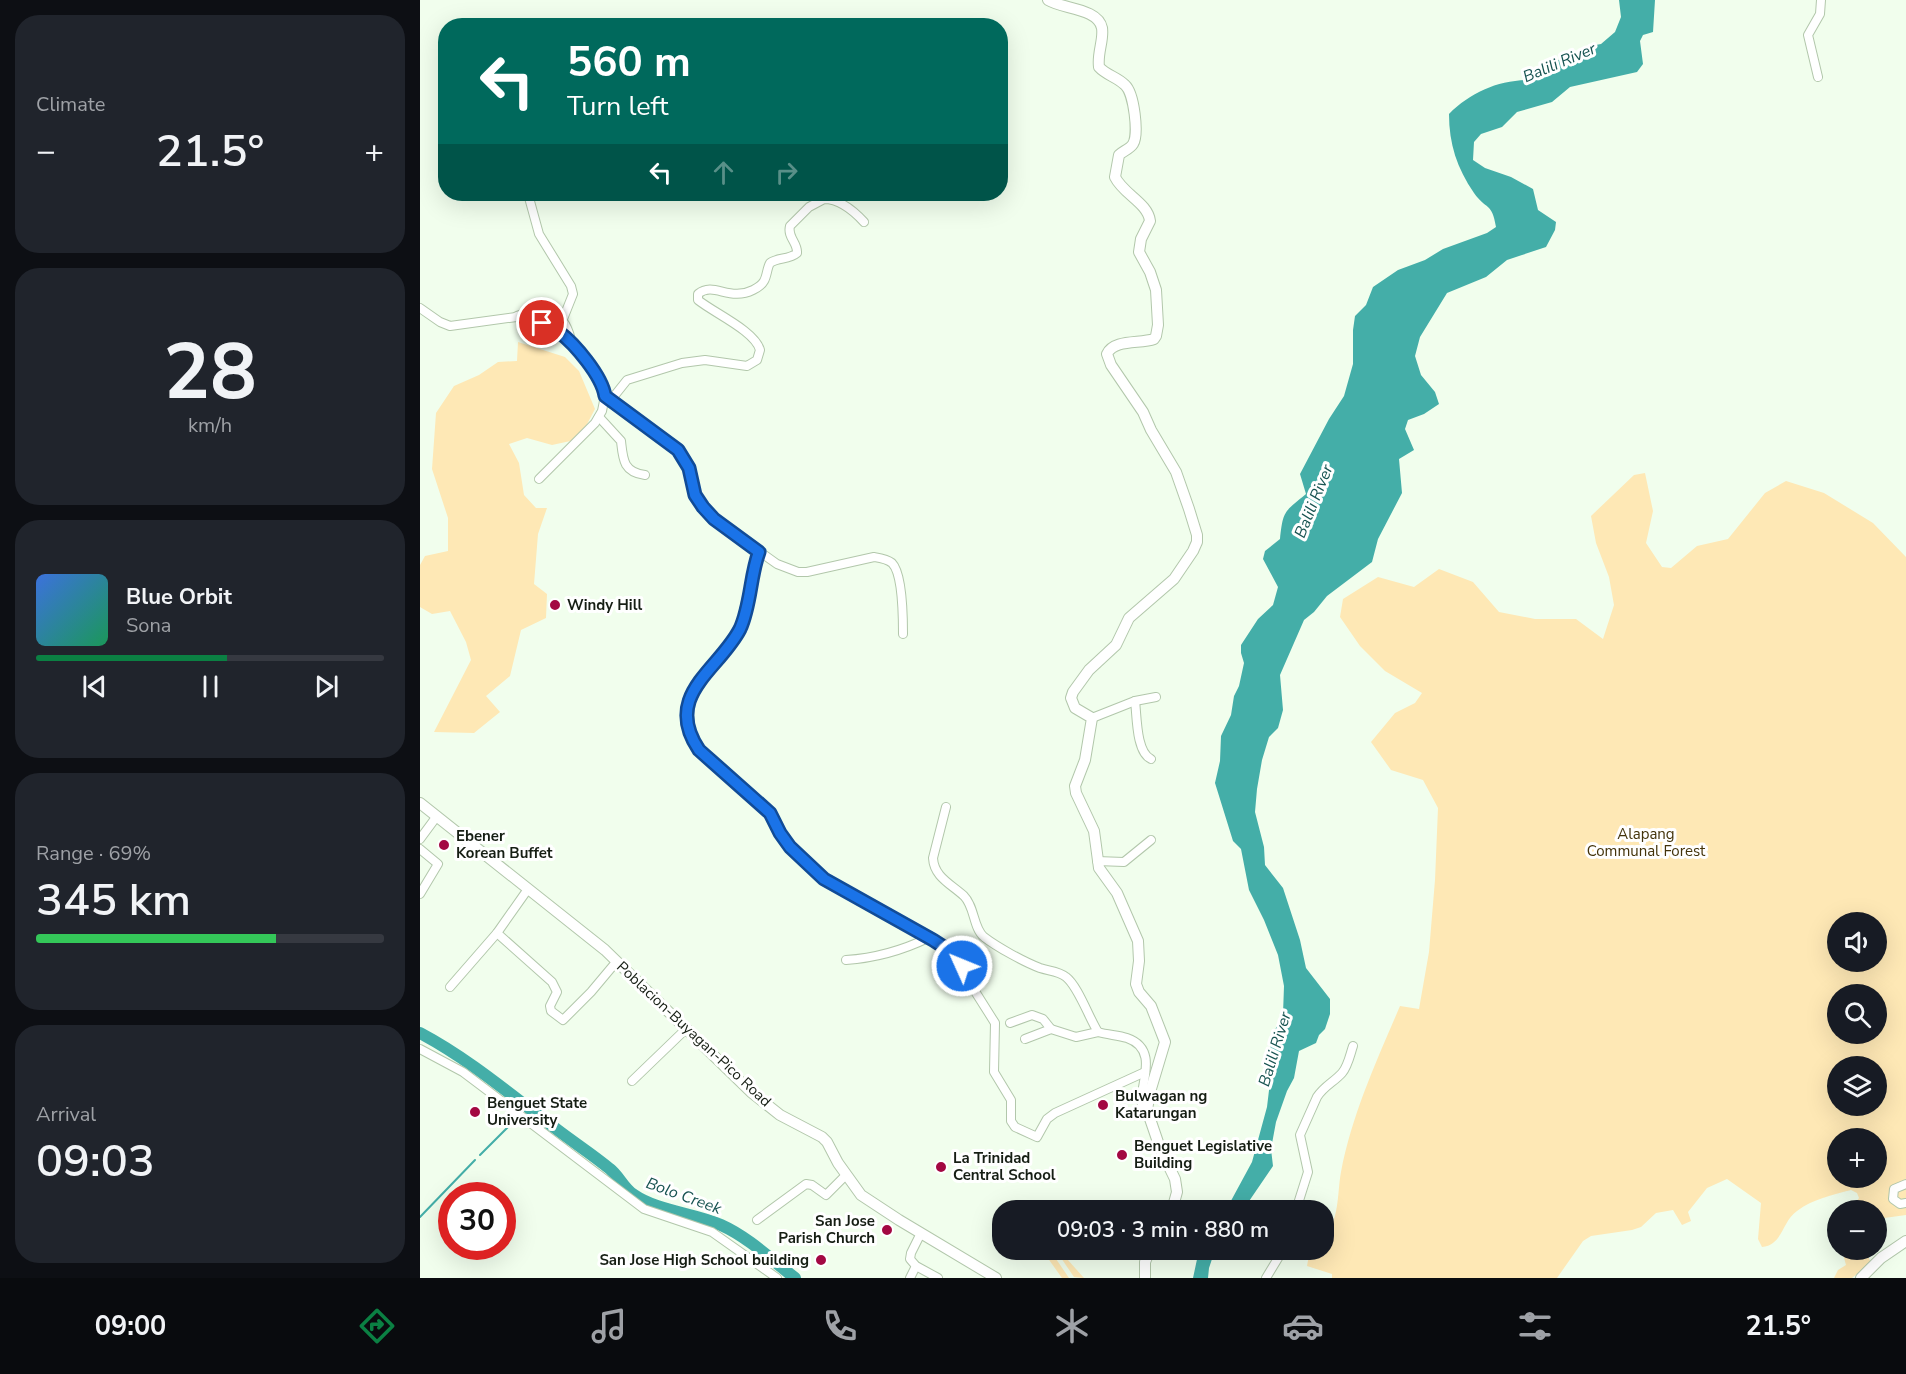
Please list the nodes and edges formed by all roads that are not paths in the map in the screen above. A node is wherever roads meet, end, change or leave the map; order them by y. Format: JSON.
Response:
{"nodes":[{"id":1,"x":1048,"y":0,"type":"edge"},
{"id":2,"x":1821,"y":0,"type":"edge"},
{"id":3,"x":1818,"y":77,"type":"dead end"},
{"id":4,"x":530,"y":201,"type":"edge"},
{"id":5,"x":820,"y":201,"type":"edge"},
{"id":6,"x":831,"y":201,"type":"edge"},
{"id":7,"x":864,"y":222,"type":"dead end"},
{"id":8,"x":420,"y":308,"type":"edge"},
{"id":9,"x":516,"y":316,"type":"junction"},
{"id":10,"x":563,"y":319,"type":"junction"},
{"id":11,"x":572,"y":345,"type":"junction"},
{"id":12,"x":608,"y":398,"type":"junction"},
{"id":13,"x":599,"y":417,"type":"junction"},
{"id":14,"x":645,"y":475,"type":"dead end"},
{"id":15,"x":539,"y":479,"type":"dead end"},
{"id":16,"x":759,"y":552,"type":"junction"},
{"id":17,"x":903,"y":634,"type":"dead end"},
{"id":18,"x":1156,"y":697,"type":"dead end"},
{"id":19,"x":1135,"y":701,"type":"junction"},
{"id":20,"x":1092,"y":718,"type":"junction"},
{"id":21,"x":1151,"y":759,"type":"dead end"},
{"id":22,"x":420,"y":803,"type":"edge"},
{"id":23,"x":946,"y":807,"type":"dead end"},
{"id":24,"x":437,"y":816,"type":"junction"},
{"id":25,"x":420,"y":839,"type":"edge"},
{"id":26,"x":1151,"y":840,"type":"dead end"},
{"id":27,"x":420,"y":849,"type":"edge"},
{"id":28,"x":1097,"y":861,"type":"junction"},
{"id":29,"x":528,"y":889,"type":"junction"},
{"id":30,"x":420,"y":894,"type":"edge"},
{"id":31,"x":497,"y":933,"type":"junction"},
{"id":32,"x":928,"y":938,"type":"junction"},
{"id":33,"x":846,"y":960,"type":"dead end"},
{"id":34,"x":617,"y":961,"type":"junction"},
{"id":35,"x":450,"y":987,"type":"dead end"},
{"id":36,"x":1010,"y":1023,"type":"dead end"},
{"id":37,"x":687,"y":1028,"type":"junction"},
{"id":38,"x":1051,"y":1029,"type":"junction"},
{"id":39,"x":1098,"y":1032,"type":"junction"},
{"id":40,"x":1025,"y":1039,"type":"dead end"},
{"id":41,"x":1353,"y":1046,"type":"dead end"},
{"id":42,"x":420,"y":1049,"type":"edge"},
{"id":43,"x":1145,"y":1072,"type":"junction"},
{"id":44,"x":632,"y":1082,"type":"dead end"},
{"id":45,"x":1147,"y":1110,"type":"junction"},
{"id":46,"x":846,"y":1175,"type":"junction"},
{"id":47,"x":1906,"y":1184,"type":"edge"},
{"id":48,"x":1175,"y":1200,"type":"edge"},
{"id":49,"x":1299,"y":1200,"type":"edge"},
{"id":50,"x":1906,"y":1203,"type":"edge"},
{"id":51,"x":757,"y":1220,"type":"dead end"},
{"id":52,"x":921,"y":1233,"type":"junction"},
{"id":53,"x":1906,"y":1241,"type":"edge"},
{"id":54,"x":1146,"y":1260,"type":"edge"},
{"id":55,"x":1276,"y":1260,"type":"edge"},
{"id":56,"x":916,"y":1266,"type":"junction"},
{"id":57,"x":777,"y":1278,"type":"edge"},
{"id":58,"x":910,"y":1278,"type":"edge"},
{"id":59,"x":938,"y":1278,"type":"edge"},
{"id":60,"x":996,"y":1278,"type":"edge"},
{"id":61,"x":1144,"y":1278,"type":"edge"},
{"id":62,"x":1266,"y":1278,"type":"edge"},
{"id":63,"x":1861,"y":1278,"type":"edge"}],
"edges":[{"from":1,"to":20,"type":"street"},
{"from":2,"to":3,"type":"street"},
{"from":4,"to":10,"type":"street"},
{"from":5,"to":12,"type":"street"},
{"from":6,"to":7,"type":"street"},
{"from":8,"to":9,"type":"street"},
{"from":9,"to":10,"type":"street"},
{"from":9,"to":11,"type":"street"},
{"from":10,"to":11,"type":"street"},
{"from":11,"to":12,"type":"street"},
{"from":12,"to":13,"type":"street"},
{"from":12,"to":16,"type":"street"},
{"from":13,"to":14,"type":"street"},
{"from":13,"to":15,"type":"street"},
{"from":16,"to":17,"type":"street"},
{"from":16,"to":32,"type":"street"},
{"from":18,"to":19,"type":"street"},
{"from":19,"to":20,"type":"street"},
{"from":19,"to":21,"type":"street"},
{"from":20,"to":28,"type":"street"},
{"from":22,"to":24,"type":"street","name":"Poblacion-Buyagan-Pico Road"},
{"from":23,"to":39,"type":"street"},
{"from":24,"to":25,"type":"street"},
{"from":24,"to":29,"type":"street","name":"Poblacion-Buyagan-Pico Road"},
{"from":26,"to":28,"type":"street"},
{"from":27,"to":30,"type":"street"},
{"from":28,"to":45,"type":"street"},
{"from":29,"to":31,"type":"street"},
{"from":29,"to":34,"type":"street","name":"Poblacion-Buyagan-Pico Road"},
{"from":31,"to":34,"type":"street"},
{"from":31,"to":35,"type":"street"},
{"from":32,"to":33,"type":"street"},
{"from":32,"to":43,"type":"street"},
{"from":34,"to":37,"type":"street","name":"Poblacion-Buyagan-Pico Road"},
{"from":36,"to":38,"type":"street"},
{"from":37,"to":44,"type":"street"},
{"from":37,"to":46,"type":"street","name":"Poblacion-Buyagan-Pico Road"},
{"from":38,"to":39,"type":"street"},
{"from":38,"to":40,"type":"street"},
{"from":39,"to":43,"type":"street"},
{"from":41,"to":49,"type":"street"},
{"from":42,"to":57,"type":"street"},
{"from":43,"to":45,"type":"street"},
{"from":45,"to":48,"type":"street"},
{"from":46,"to":51,"type":"street"},
{"from":46,"to":52,"type":"street","name":"Poblacion-Buyagan-Pico Road"},
{"from":47,"to":50,"type":"street"},
{"from":52,"to":56,"type":"street"},
{"from":52,"to":60,"type":"street","name":"Poblacion-Buyagan-Pico Road"},
{"from":53,"to":63,"type":"street"},
{"from":54,"to":61,"type":"street"},
{"from":55,"to":62,"type":"street"},
{"from":56,"to":58,"type":"street"},
{"from":56,"to":59,"type":"street"}]}
